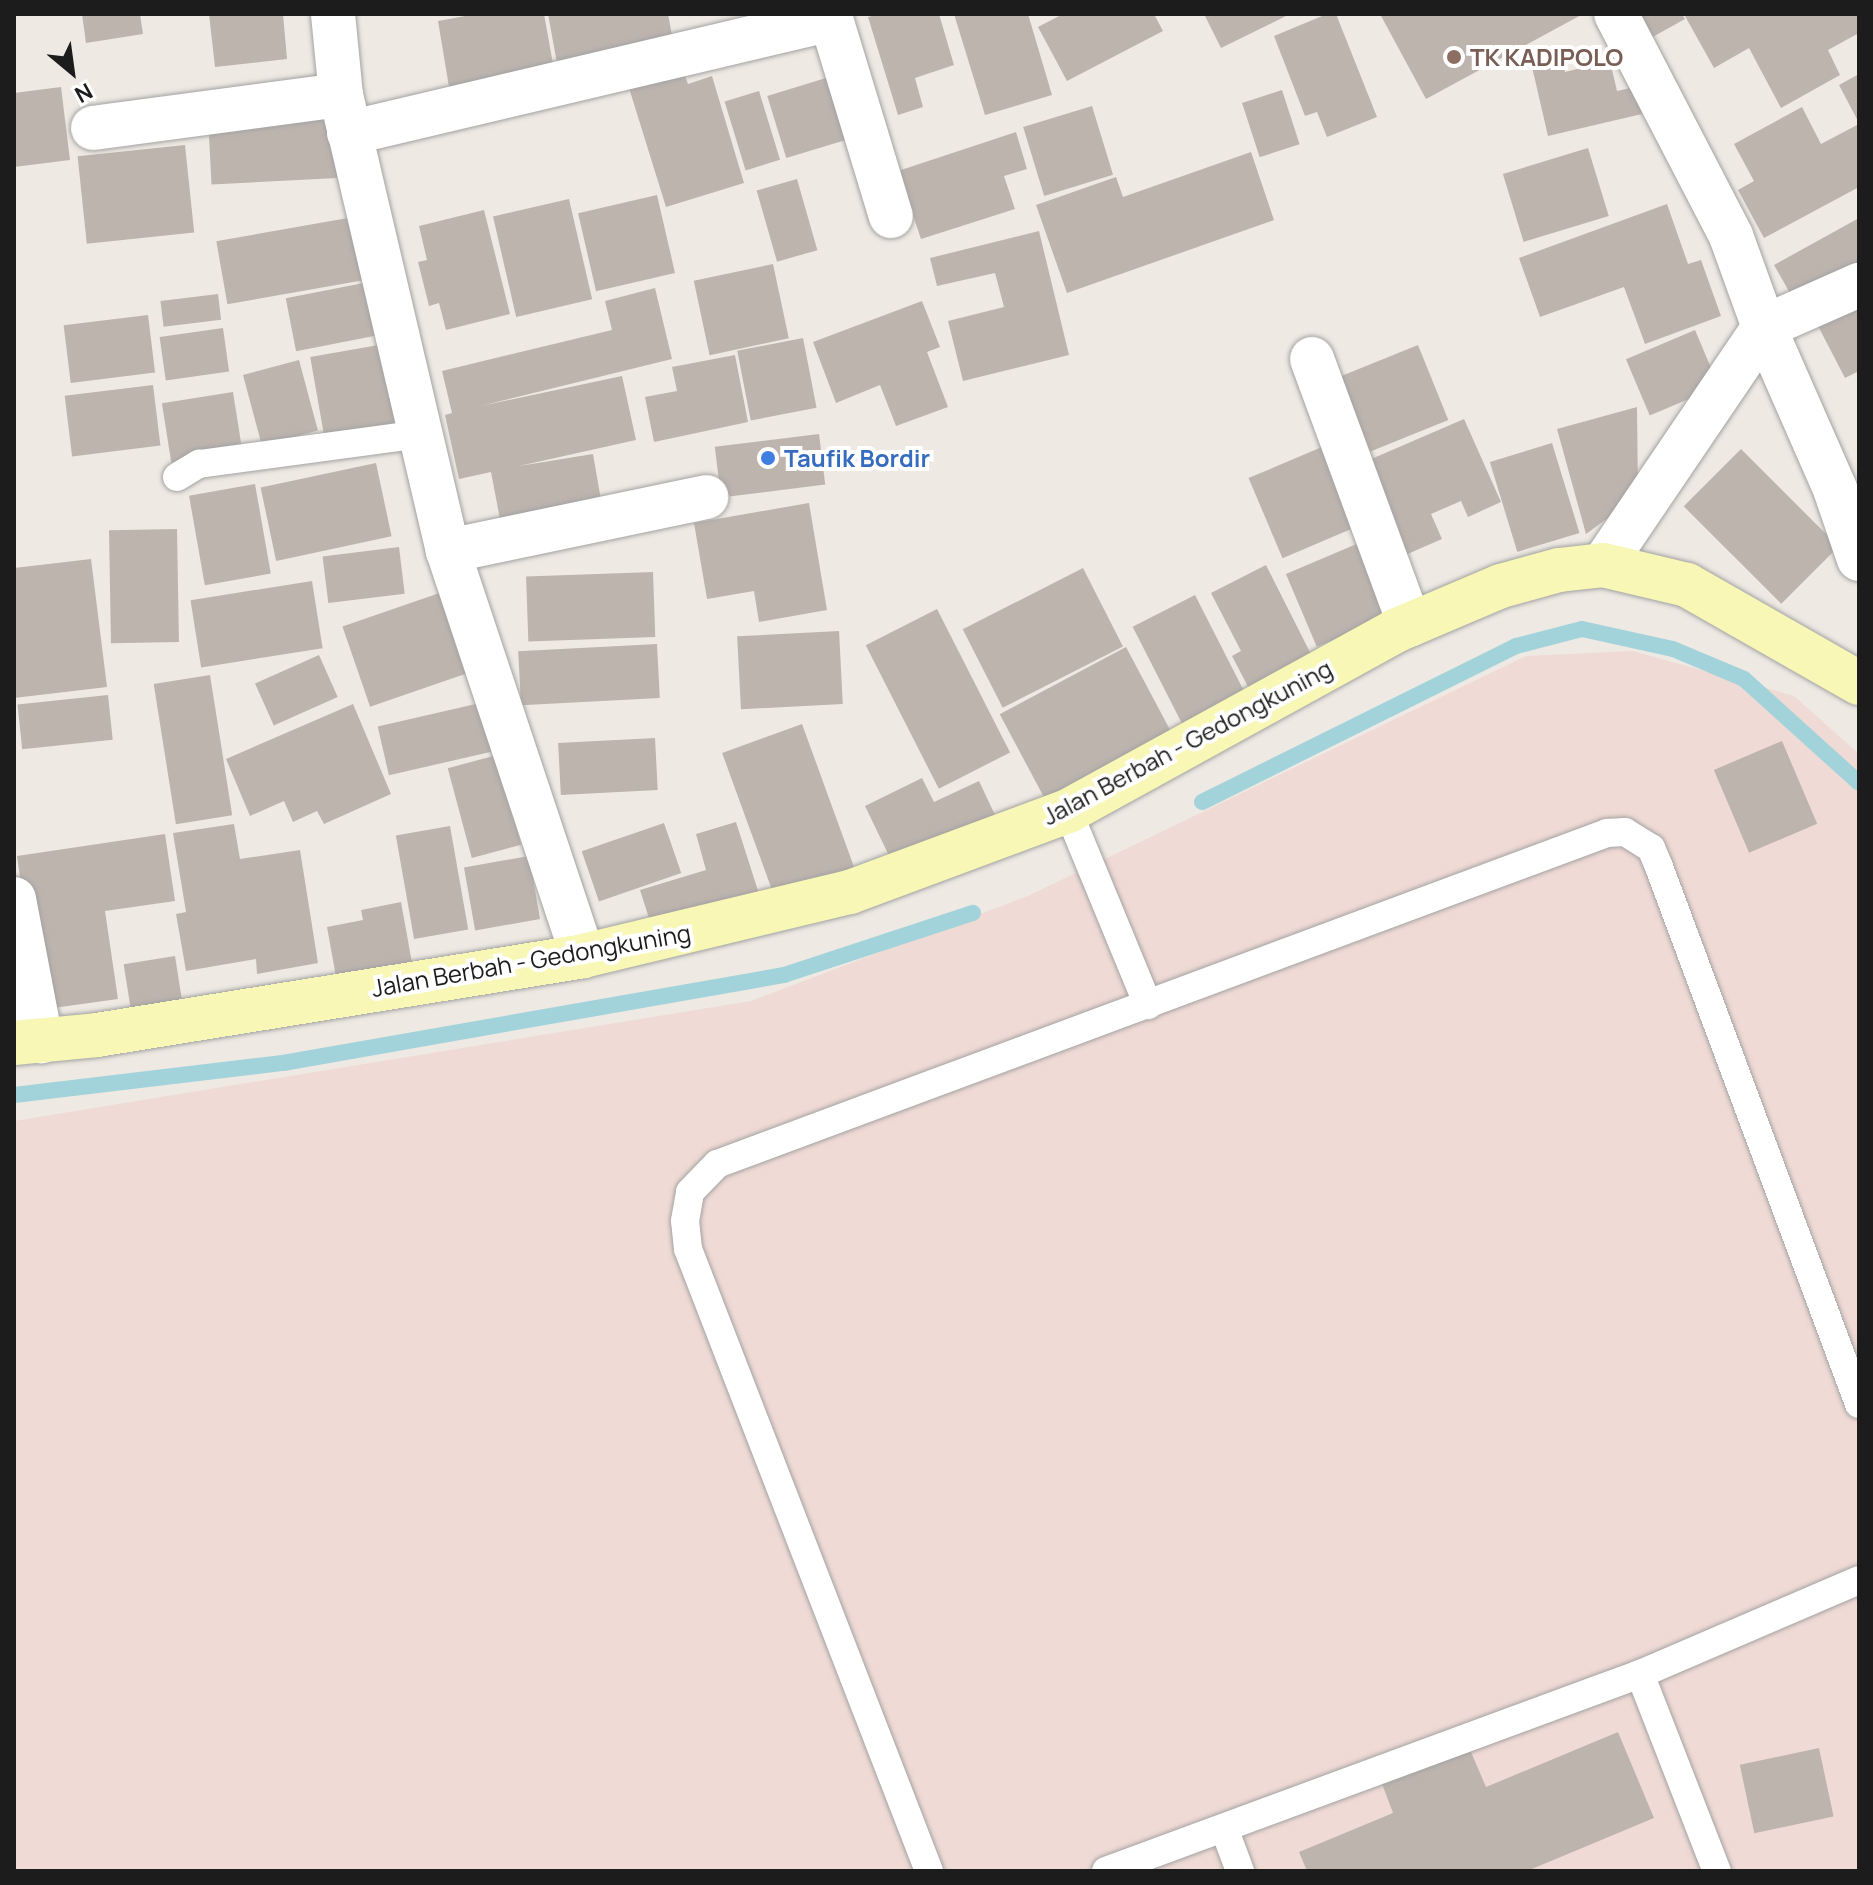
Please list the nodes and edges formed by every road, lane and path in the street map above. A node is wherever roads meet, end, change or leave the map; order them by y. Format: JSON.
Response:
{"nodes":[{"id":1,"x":333,"y":14,"type":"edge"},
{"id":2,"x":1616,"y":14,"type":"edge"},
{"id":3,"x":831,"y":17,"type":"edge"},
{"id":4,"x":345,"y":114,"type":"junction"},
{"id":5,"x":93,"y":128,"type":"dead end"},
{"id":6,"x":891,"y":216,"type":"dead end"},
{"id":7,"x":1859,"y":285,"type":"edge"},
{"id":8,"x":1764,"y":327,"type":"junction"},
{"id":9,"x":1312,"y":359,"type":"dead end"},
{"id":10,"x":422,"y":434,"type":"junction"},
{"id":11,"x":177,"y":477,"type":"dead end"},
{"id":12,"x":1847,"y":484,"type":"edge"},
{"id":13,"x":706,"y":497,"type":"dead end"},
{"id":14,"x":448,"y":551,"type":"junction"},
{"id":15,"x":1859,"y":559,"type":"edge"},
{"id":16,"x":1603,"y":565,"type":"junction"},
{"id":17,"x":1410,"y":625,"type":"junction"},
{"id":18,"x":1859,"y":683,"type":"edge"},
{"id":19,"x":1068,"y":811,"type":"junction"},
{"id":20,"x":14,"y":899,"type":"edge"},
{"id":21,"x":583,"y":956,"type":"junction"},
{"id":22,"x":1148,"y":1005,"type":"junction"},
{"id":23,"x":27,"y":1042,"type":"edge"},
{"id":24,"x":1859,"y":1404,"type":"edge"},
{"id":25,"x":1859,"y":1580,"type":"edge"},
{"id":26,"x":1640,"y":1674,"type":"junction"},
{"id":27,"x":1224,"y":1828,"type":"junction"},
{"id":28,"x":929,"y":1871,"type":"edge"},
{"id":29,"x":1106,"y":1871,"type":"edge"},
{"id":30,"x":1240,"y":1871,"type":"edge"},
{"id":31,"x":1717,"y":1871,"type":"edge"}],
"edges":[{"from":1,"to":4,"type":"street"},
{"from":2,"to":8,"type":"street"},
{"from":3,"to":4,"type":"street"},
{"from":3,"to":6,"type":"street"},
{"from":4,"to":5,"type":"street"},
{"from":4,"to":10,"type":"street"},
{"from":7,"to":8,"type":"street"},
{"from":8,"to":12,"type":"street"},
{"from":8,"to":16,"type":"street"},
{"from":9,"to":17,"type":"street"},
{"from":10,"to":11,"type":"lane"},
{"from":10,"to":14,"type":"street"},
{"from":12,"to":15,"type":"street"},
{"from":13,"to":14,"type":"street"},
{"from":14,"to":21,"type":"street"},
{"from":16,"to":17,"type":"main road","name":"Jalan Berbah - Gedongkuning"},
{"from":16,"to":18,"type":"main road","name":"Jalan Berbah - Gedongkuning"},
{"from":17,"to":19,"type":"main road","name":"Jalan Berbah - Gedongkuning"},
{"from":19,"to":21,"type":"main road","name":"Jalan Berbah - Gedongkuning"},
{"from":19,"to":22,"type":"lane"},
{"from":20,"to":23,"type":"street"},
{"from":21,"to":23,"type":"main road","name":"Jalan Berbah - Gedongkuning"},
{"from":22,"to":24,"type":"lane"},
{"from":22,"to":28,"type":"lane"},
{"from":25,"to":26,"type":"lane"},
{"from":26,"to":27,"type":"lane"},
{"from":26,"to":31,"type":"lane"},
{"from":27,"to":29,"type":"lane"},
{"from":27,"to":30,"type":"lane"}]}
